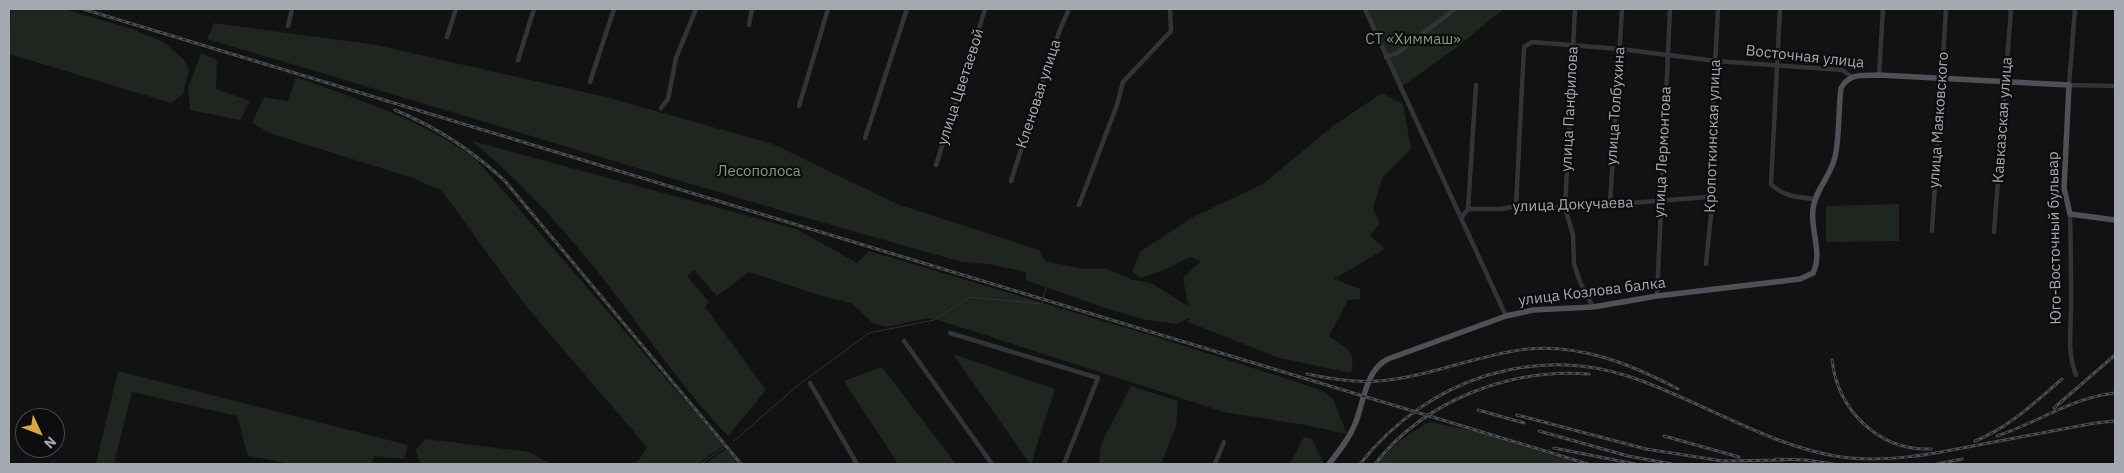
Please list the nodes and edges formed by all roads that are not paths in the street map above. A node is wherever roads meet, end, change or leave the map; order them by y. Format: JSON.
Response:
{"nodes":[{"id":1,"x":292,"y":9,"type":"edge"},
{"id":2,"x":456,"y":9,"type":"edge"},
{"id":3,"x":534,"y":9,"type":"edge"},
{"id":4,"x":614,"y":9,"type":"edge"},
{"id":5,"x":696,"y":9,"type":"edge"},
{"id":6,"x":752,"y":9,"type":"edge"},
{"id":7,"x":828,"y":9,"type":"edge"},
{"id":8,"x":907,"y":9,"type":"edge"},
{"id":9,"x":985,"y":9,"type":"edge"},
{"id":10,"x":1069,"y":9,"type":"edge"},
{"id":11,"x":1170,"y":9,"type":"edge"},
{"id":12,"x":1455,"y":9,"type":"edge"},
{"id":13,"x":1575,"y":9,"type":"edge"},
{"id":14,"x":1622,"y":9,"type":"edge"},
{"id":15,"x":1670,"y":9,"type":"edge"},
{"id":16,"x":1718,"y":9,"type":"edge"},
{"id":17,"x":1780,"y":9,"type":"edge"},
{"id":18,"x":1883,"y":9,"type":"edge"},
{"id":19,"x":1946,"y":9,"type":"edge"},
{"id":20,"x":2011,"y":9,"type":"edge"},
{"id":21,"x":2075,"y":9,"type":"edge"},
{"id":22,"x":1367,"y":10,"type":"edge"},
{"id":23,"x":749,"y":25,"type":"dead end"},
{"id":24,"x":288,"y":26,"type":"dead end"},
{"id":25,"x":447,"y":37,"type":"dead end"},
{"id":26,"x":1573,"y":46,"type":"junction"},
{"id":27,"x":1620,"y":49,"type":"junction"},
{"id":28,"x":1668,"y":56,"type":"junction"},
{"id":29,"x":1386,"y":57,"type":"junction"},
{"id":30,"x":518,"y":60,"type":"dead end"},
{"id":31,"x":1716,"y":61,"type":"junction"},
{"id":32,"x":1777,"y":66,"type":"junction"},
{"id":33,"x":1879,"y":75,"type":"junction"},
{"id":34,"x":1851,"y":76,"type":"junction"},
{"id":35,"x":1943,"y":79,"type":"junction"},
{"id":36,"x":2006,"y":81,"type":"junction"},
{"id":37,"x":590,"y":82,"type":"dead end"},
{"id":38,"x":1476,"y":85,"type":"dead end"},
{"id":39,"x":2069,"y":85,"type":"junction"},
{"id":40,"x":2115,"y":86,"type":"edge"},
{"id":41,"x":799,"y":106,"type":"dead end"},
{"id":42,"x":661,"y":108,"type":"dead end"},
{"id":43,"x":865,"y":138,"type":"dead end"},
{"id":44,"x":936,"y":165,"type":"dead end"},
{"id":45,"x":1011,"y":181,"type":"dead end"},
{"id":46,"x":1708,"y":198,"type":"junction"},
{"id":47,"x":1815,"y":198,"type":"junction"},
{"id":48,"x":1661,"y":202,"type":"junction"},
{"id":49,"x":1610,"y":204,"type":"junction"},
{"id":50,"x":1079,"y":205,"type":"dead end"},
{"id":51,"x":1516,"y":206,"type":"junction"},
{"id":52,"x":1565,"y":208,"type":"junction"},
{"id":53,"x":1468,"y":210,"type":"junction"},
{"id":54,"x":2070,"y":214,"type":"junction"},
{"id":55,"x":1462,"y":217,"type":"junction"},
{"id":56,"x":2115,"y":220,"type":"edge"},
{"id":57,"x":1932,"y":231,"type":"dead end"},
{"id":58,"x":1994,"y":232,"type":"dead end"},
{"id":59,"x":1706,"y":264,"type":"dead end"},
{"id":60,"x":1657,"y":296,"type":"junction"},
{"id":61,"x":1592,"y":307,"type":"junction"},
{"id":62,"x":1506,"y":316,"type":"junction"},
{"id":63,"x":950,"y":333,"type":"dead end"},
{"id":64,"x":904,"y":341,"type":"dead end"},
{"id":65,"x":2076,"y":375,"type":"dead end"},
{"id":66,"x":810,"y":383,"type":"dead end"},
{"id":67,"x":1224,"y":442,"type":"dead end"},
{"id":68,"x":857,"y":464,"type":"edge"},
{"id":69,"x":992,"y":464,"type":"edge"},
{"id":70,"x":1064,"y":464,"type":"edge"},
{"id":71,"x":1215,"y":464,"type":"edge"},
{"id":72,"x":1329,"y":464,"type":"edge"}],
"edges":[{"from":1,"to":24,"type":"street"},
{"from":2,"to":25,"type":"street"},
{"from":3,"to":30,"type":"street"},
{"from":4,"to":37,"type":"street"},
{"from":5,"to":42,"type":"street"},
{"from":6,"to":23,"type":"street"},
{"from":7,"to":41,"type":"street"},
{"from":8,"to":43,"type":"street"},
{"from":9,"to":44,"type":"street","name":"улица Цветаевой"},
{"from":10,"to":45,"type":"street","name":"Кленовая улица"},
{"from":11,"to":50,"type":"street"},
{"from":12,"to":29,"type":"street"},
{"from":13,"to":26,"type":"street","name":"улица Панфилова"},
{"from":14,"to":27,"type":"street","name":"улица Толбухина"},
{"from":15,"to":28,"type":"street","name":"улица Лермонтова"},
{"from":16,"to":31,"type":"street","name":"Кропоткинская улица"},
{"from":17,"to":32,"type":"street"},
{"from":18,"to":33,"type":"street"},
{"from":19,"to":35,"type":"street","name":"улица Маяковского"},
{"from":20,"to":36,"type":"street","name":"Кавказская улица"},
{"from":21,"to":39,"type":"street","name":"Юго-Восточный бульвар"},
{"from":22,"to":29,"type":"street"},
{"from":26,"to":27,"type":"street","name":"Восточная улица"},
{"from":26,"to":51,"type":"street","name":"Восточная улица"},
{"from":26,"to":52,"type":"street","name":"улица Панфилова"},
{"from":27,"to":28,"type":"street","name":"Восточная улица"},
{"from":27,"to":49,"type":"street","name":"улица Толбухина"},
{"from":28,"to":31,"type":"street","name":"Восточная улица"},
{"from":28,"to":48,"type":"street","name":"улица Лермонтова"},
{"from":29,"to":55,"type":"street"},
{"from":31,"to":32,"type":"street","name":"Восточная улица"},
{"from":31,"to":46,"type":"street","name":"Кропоткинская улица"},
{"from":32,"to":34,"type":"street","name":"Восточная улица"},
{"from":32,"to":47,"type":"street"},
{"from":33,"to":34,"type":"main road","name":"Восточная улица"},
{"from":33,"to":35,"type":"main road","name":"Восточная улица"},
{"from":34,"to":47,"type":"main road"},
{"from":35,"to":36,"type":"main road","name":"Восточная улица"},
{"from":35,"to":57,"type":"street","name":"улица Маяковского"},
{"from":36,"to":39,"type":"main road","name":"Восточная улица"},
{"from":36,"to":58,"type":"street","name":"Кавказская улица"},
{"from":38,"to":53,"type":"street"},
{"from":39,"to":40,"type":"street","name":"Восточная улица"},
{"from":39,"to":54,"type":"main road","name":"Юго-Восточный бульвар"},
{"from":46,"to":48,"type":"street","name":"улица Докучаева"},
{"from":46,"to":59,"type":"street","name":"Кропоткинская улица"},
{"from":47,"to":60,"type":"main road","name":"улица Козлова балка"},
{"from":48,"to":49,"type":"street","name":"улица Докучаева"},
{"from":48,"to":60,"type":"street","name":"улица Лермонтова"},
{"from":49,"to":52,"type":"street","name":"улица Докучаева"},
{"from":51,"to":52,"type":"street","name":"улица Докучаева"},
{"from":51,"to":53,"type":"street","name":"улица Докучаева"},
{"from":52,"to":61,"type":"street","name":"улица Панфилова"},
{"from":53,"to":55,"type":"street"},
{"from":54,"to":56,"type":"main road"},
{"from":54,"to":65,"type":"street","name":"Юго-Восточный бульвар"},
{"from":55,"to":62,"type":"street"},
{"from":60,"to":61,"type":"main road","name":"улица Козлова балка"},
{"from":61,"to":62,"type":"main road","name":"улица Козлова балка"},
{"from":62,"to":72,"type":"main road","name":"улица Козлова балка"},
{"from":63,"to":70,"type":"street"},
{"from":64,"to":69,"type":"street"},
{"from":66,"to":68,"type":"street"},
{"from":67,"to":71,"type":"street"}]}
